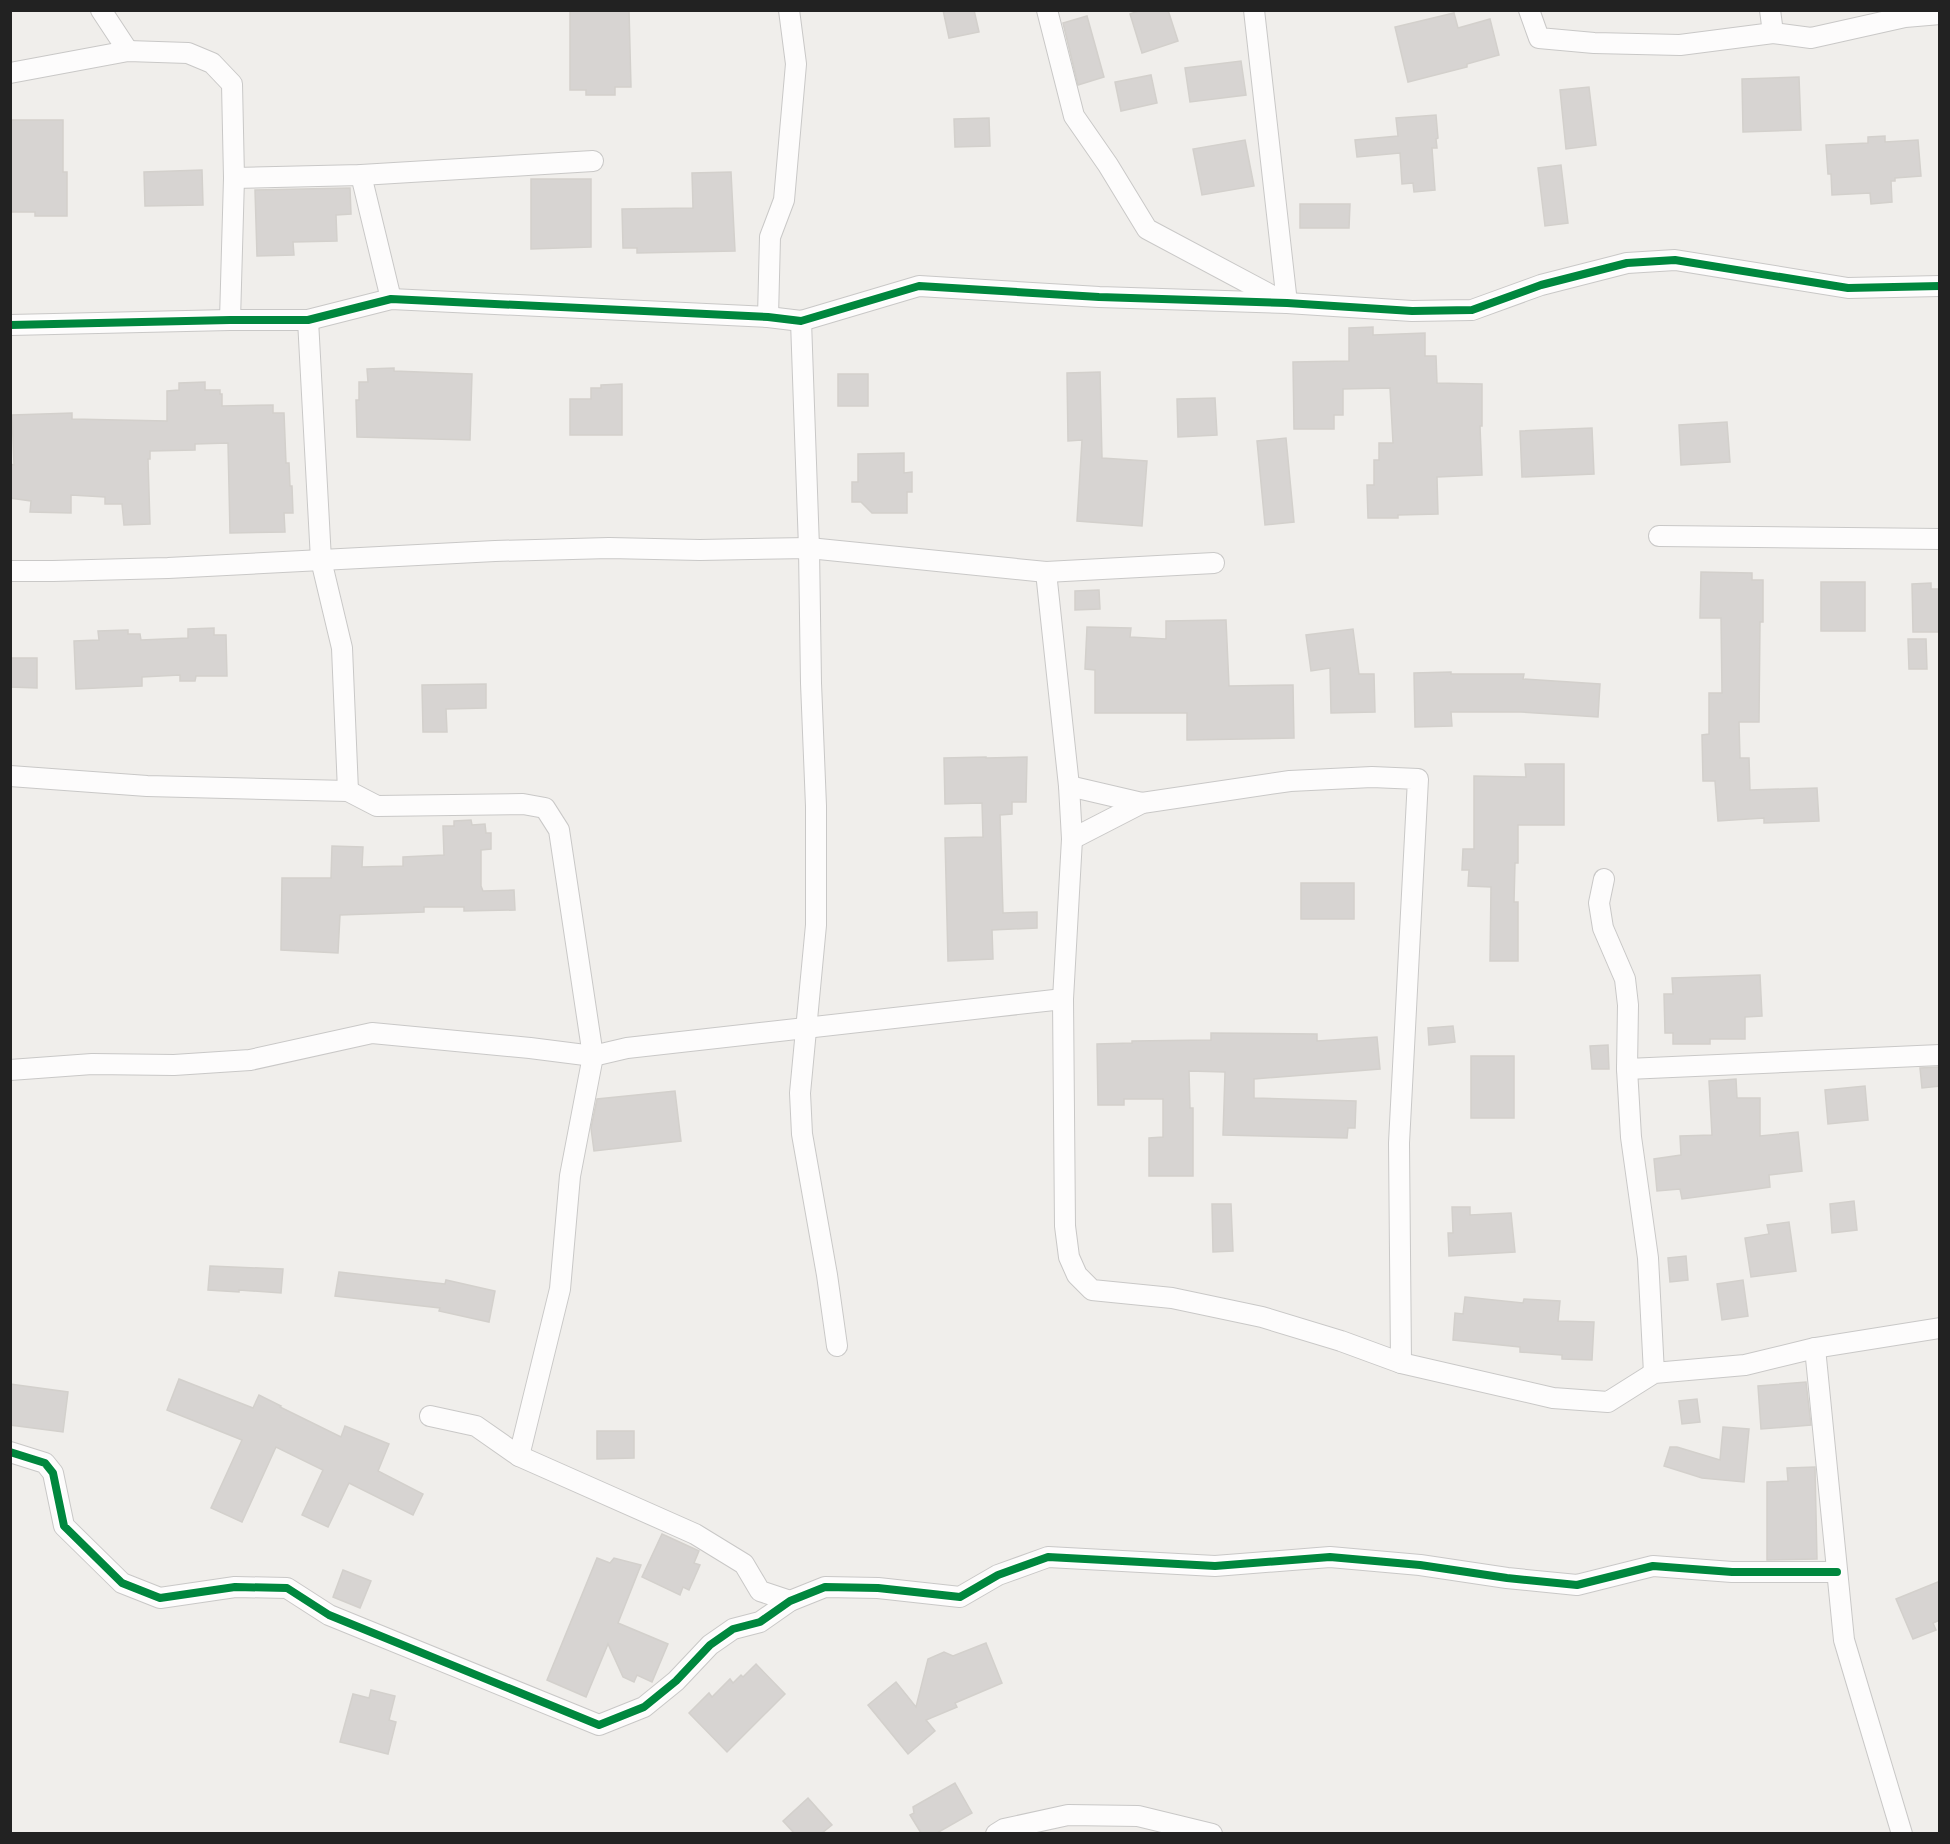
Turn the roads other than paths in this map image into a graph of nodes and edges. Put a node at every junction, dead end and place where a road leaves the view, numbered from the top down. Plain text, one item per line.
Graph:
1 (101, 10) edge
2 (789, 10) edge
3 (1047, 10) edge
4 (1254, 10) edge
5 (1529, 10) edge
6 (1770, 10) edge
7 (1905, 14) edge
8 (1940, 14) edge
9 (1773, 33) junction
10 (128, 51) junction
11 (10, 73) edge
12 (593, 161) dead end
13 (361, 175) junction
14 (234, 178) junction
15 (1940, 286) edge
16 (392, 299) junction
17 (1287, 303) junction
18 (768, 317) junction
19 (230, 320) junction
20 (308, 320) junction
21 (801, 321) junction
22 (10, 325) edge
23 (1659, 536) dead end
24 (1940, 539) edge
25 (809, 548) junction
26 (321, 560) junction
27 (1214, 563) dead end
28 (10, 571) edge
29 (1046, 572) junction
30 (10, 776) edge
31 (1069, 786) junction
32 (348, 791) junction
33 (1142, 803) junction
34 (1072, 839) junction
35 (1604, 879) dead end
36 (1063, 999) junction
37 (806, 1027) junction
38 (1940, 1055) edge
39 (593, 1056) junction
40 (10, 1070) edge
41 (1627, 1070) junction
42 (1940, 1328) edge
43 (837, 1346) dead end
44 (1815, 1348) junction
45 (1401, 1363) junction
46 (1654, 1373) junction
47 (430, 1416) dead end
48 (10, 1452) edge
49 (519, 1456) junction
50 (1837, 1572) junction
51 (790, 1600) junction
52 (996, 1833) edge
53 (1212, 1833) edge
54 (1902, 1833) edge

1 - 10 street
2 - 18 street
3 - 17 street
4 - 17 street
5 - 9 street
6 - 9 street
7 - 8 street
7 - 9 street
10 - 11 street
10 - 14 street
12 - 13 street
13 - 14 street
13 - 16 street
14 - 19 street
15 - 17 street
16 - 18 street
16 - 20 street
17 - 21 street
18 - 21 street
19 - 20 street
19 - 22 street
20 - 26 street
21 - 25 street
23 - 24 street
25 - 26 street
25 - 29 street
25 - 37 street
26 - 28 street
26 - 32 street
27 - 29 street
29 - 31 street
30 - 32 street
31 - 33 street
31 - 34 street
32 - 39 street
33 - 34 street
33 - 45 street
34 - 36 street
35 - 41 street
36 - 37 street
36 - 45 street
37 - 39 street
37 - 43 street
38 - 41 street
39 - 40 street
39 - 49 street
41 - 46 street
42 - 44 street
44 - 46 street
44 - 50 street
45 - 46 street
47 - 49 street
48 - 51 street
49 - 51 street
50 - 51 street
50 - 54 street
52 - 53 street

